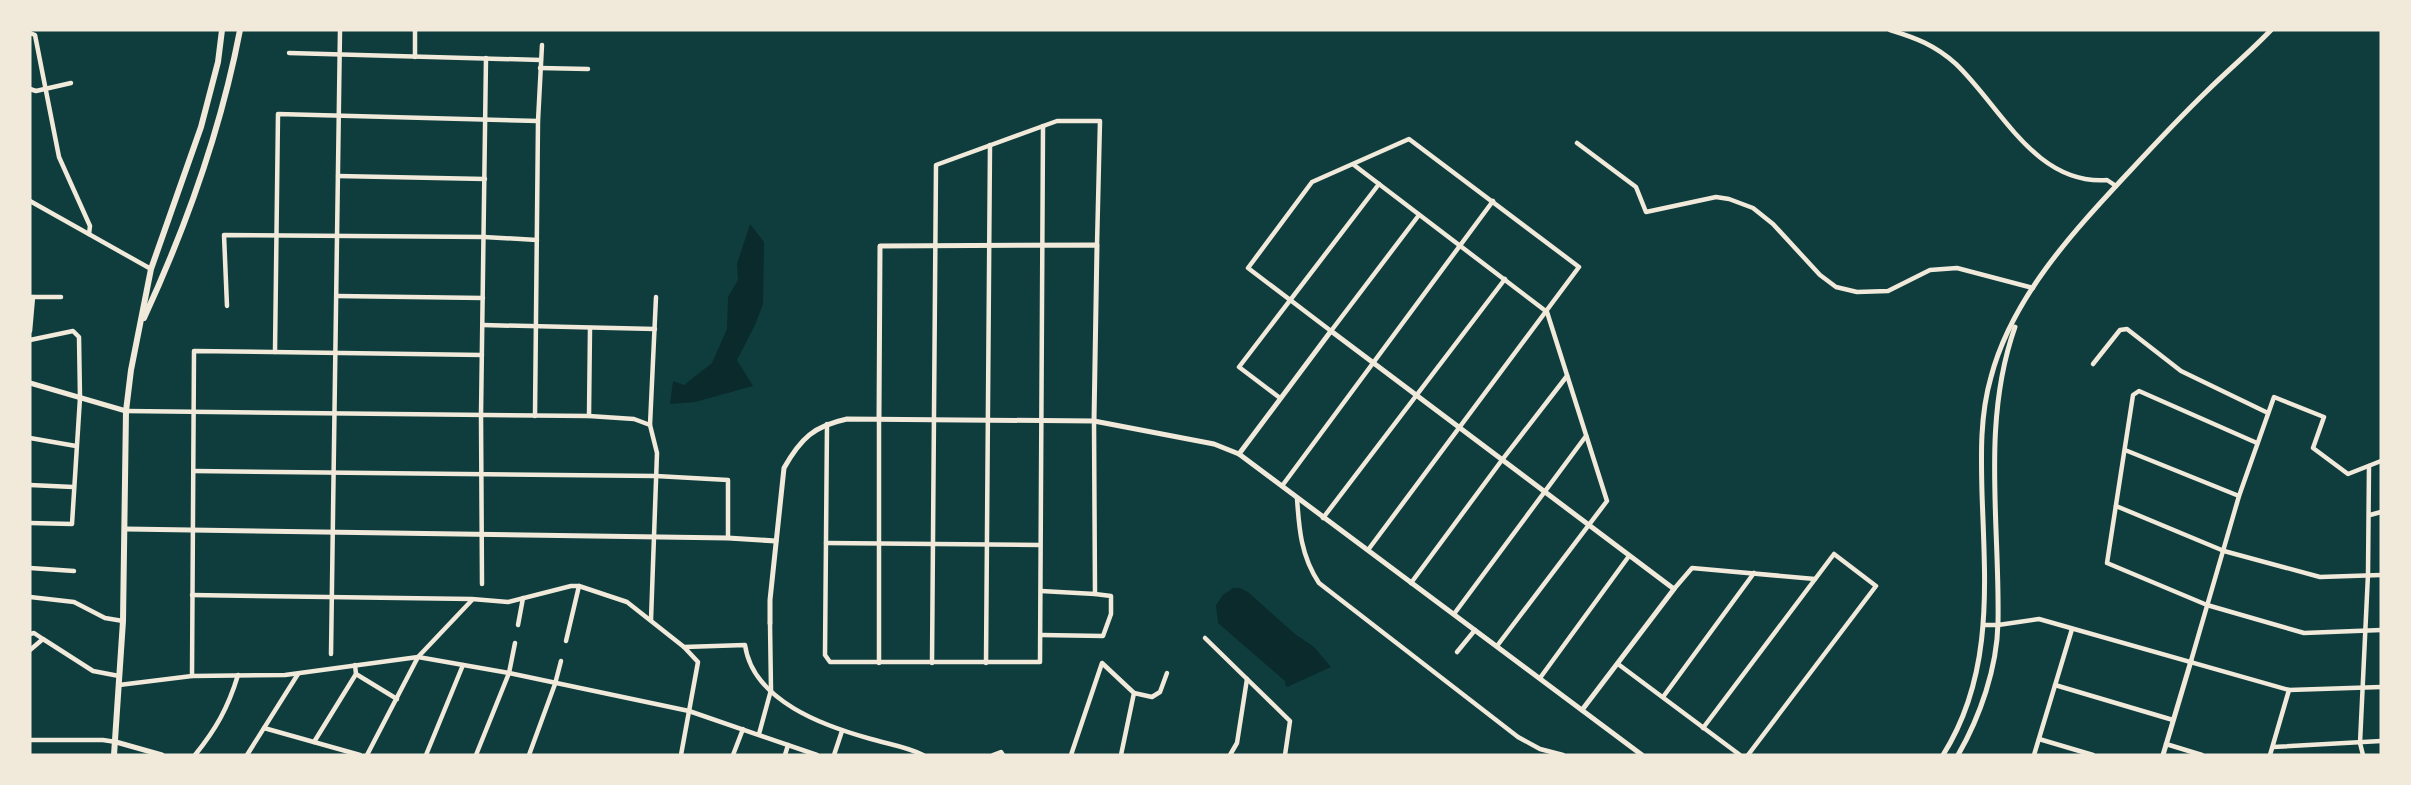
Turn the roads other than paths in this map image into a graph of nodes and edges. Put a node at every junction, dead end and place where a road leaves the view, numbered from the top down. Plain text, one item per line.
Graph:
1 (222, 30) edge
2 (240, 30) edge
3 (340, 30) edge
4 (415, 30) edge
5 (1890, 30) edge
6 (2271, 30) edge
7 (30, 33) edge
8 (542, 45) dead end
9 (289, 52) dead end
10 (339, 55) junction
11 (415, 57) junction
12 (486, 58) junction
13 (541, 60) junction
14 (540, 68) junction
15 (588, 69) dead end
16 (71, 83) dead end
17 (30, 89) edge
18 (44, 89) junction
19 (338, 115) junction
20 (487, 118) junction
21 (538, 121) junction
22 (1043, 126) junction
23 (1577, 143) dead end
24 (989, 145) junction
25 (1354, 165) junction
26 (338, 176) junction
27 (485, 179) junction
28 (1379, 184) junction
29 (2116, 186) junction
30 (30, 201) edge
31 (1493, 201) junction
32 (1419, 215) junction
33 (89, 234) junction
34 (277, 236) junction
35 (337, 236) junction
36 (484, 237) junction
37 (537, 240) junction
38 (935, 244) junction
39 (990, 245) junction
40 (1042, 245) junction
41 (1097, 245) junction
42 (1460, 246) junction
43 (151, 269) junction
44 (1505, 279) junction
45 (2033, 288) junction
46 (337, 296) junction
47 (32, 297) edge
48 (61, 297) dead end
49 (656, 297) dead end
50 (483, 298) junction
51 (1289, 299) junction
52 (227, 306) dead end
53 (2022, 307) junction
54 (1547, 312) junction
55 (483, 326) junction
56 (535, 327) junction
57 (590, 328) junction
58 (139, 329) junction
59 (655, 329) junction
60 (30, 331) edge
61 (1331, 331) junction
62 (30, 340) edge
63 (275, 352) junction
64 (336, 353) junction
65 (482, 355) junction
66 (1372, 362) junction
67 (2093, 365) dead end
68 (1567, 376) junction
69 (30, 383) edge
70 (1417, 395) junction
71 (80, 398) junction
72 (1280, 398) junction
73 (126, 411) junction
74 (194, 411) junction
75 (2267, 413) junction
76 (336, 414) junction
77 (481, 415) junction
78 (535, 416) junction
79 (589, 416) junction
80 (879, 418) junction
81 (933, 419) junction
82 (986, 419) junction
83 (1040, 421) junction
84 (1094, 421) junction
85 (827, 423) junction
86 (650, 425) junction
87 (1459, 427) junction
88 (1586, 436) junction
89 (30, 438) edge
90 (2257, 443) junction
91 (76, 446) junction
92 (2125, 450) junction
93 (1239, 454) junction
94 (1502, 460) junction
95 (2381, 461) edge
96 (2369, 466) junction
97 (194, 471) junction
98 (335, 472) junction
99 (482, 475) junction
100 (656, 476) junction
101 (30, 485) edge
102 (1282, 486) junction
103 (73, 487) junction
104 (1544, 492) junction
105 (2239, 496) junction
106 (1297, 498) junction
107 (2116, 506) junction
108 (2381, 512) edge
109 (2370, 515) junction
110 (1323, 518) junction
111 (30, 523) edge
112 (1588, 525) junction
113 (126, 529) junction
114 (194, 530) junction
115 (333, 531) junction
116 (483, 533) junction
117 (653, 537) junction
118 (728, 538) junction
119 (776, 541) junction
120 (880, 542) junction
121 (826, 543) junction
122 (933, 543) junction
123 (987, 545) junction
124 (1040, 545) junction
125 (1368, 550) junction
126 (2224, 551) junction
127 (1629, 556) junction
128 (30, 568) edge
129 (74, 571) dead end
130 (1754, 573) junction
131 (2368, 575) junction
132 (2381, 575) edge
133 (1816, 579) junction
134 (1411, 583) junction
135 (482, 584) dead end
136 (579, 586) junction
137 (1674, 589) junction
138 (1041, 591) junction
139 (1095, 594) junction
140 (192, 595) junction
141 (30, 597) edge
142 (332, 598) junction
143 (523, 598) junction
144 (472, 599) junction
145 (2207, 605) junction
146 (1454, 614) junction
147 (651, 620) junction
148 (123, 621) junction
149 (770, 623) joint
150 (518, 625) dead end
151 (1985, 625) junction
152 (1998, 625) junction
153 (2072, 629) junction
154 (1475, 630) junction
155 (2381, 630) edge
156 (2365, 631) junction
157 (30, 634) edge
158 (1042, 635) junction
159 (1205, 638) dead end
160 (43, 639) junction
161 (566, 641) dead end
162 (514, 643) dead end
163 (1497, 646) junction
164 (684, 647) junction
165 (30, 650) edge
166 (1457, 652) dead end
167 (331, 654) dead end
168 (418, 657) junction
169 (561, 661) dead end
170 (2191, 661) junction
171 (879, 663) junction
172 (932, 663) junction
173 (986, 663) junction
174 (1618, 664) junction
175 (355, 665) junction
176 (463, 665) junction
177 (298, 673) junction
178 (509, 673) junction
179 (1167, 673) dead end
180 (356, 674) junction
181 (238, 675) junction
182 (192, 676) junction
183 (119, 677) junction
184 (1540, 678) junction
185 (1247, 679) junction
186 (555, 684) junction
187 (119, 685) junction
188 (2055, 685) junction
189 (2381, 687) edge
190 (2363, 688) junction
191 (771, 690) junction
192 (2288, 690) junction
193 (1134, 693) junction
194 (1663, 697) junction
195 (397, 699) junction
196 (1582, 710) junction
197 (689, 711) junction
198 (2173, 720) junction
199 (264, 728) junction
200 (1703, 728) junction
201 (743, 729) junction
202 (842, 731) junction
203 (759, 734) junction
204 (2039, 739) junction
205 (30, 740) edge
206 (2381, 741) edge
207 (116, 742) junction
208 (314, 742) junction
209 (2360, 743) junction
210 (2166, 744) junction
211 (788, 746) junction
212 (2273, 747) junction
213 (114, 755) edge
214 (162, 755) edge
215 (195, 755) edge
216 (247, 755) edge
217 (360, 755) edge
218 (367, 755) edge
219 (426, 755) edge
220 (476, 755) edge
221 (529, 755) edge
222 (681, 755) edge
223 (733, 755) edge
224 (785, 755) edge
225 (817, 755) edge
226 (834, 755) edge
227 (922, 755) edge
228 (993, 755) edge
229 (1003, 755) edge
230 (1071, 755) edge
231 (1121, 755) edge
232 (1230, 755) edge
233 (1285, 755) edge
234 (1563, 755) edge
235 (1642, 755) edge
236 (1740, 755) edge
237 (1748, 755) edge
238 (1943, 755) edge
239 (1958, 755) edge
240 (2034, 755) edge
241 (2093, 755) edge
242 (2163, 755) edge
243 (2202, 755) edge
244 (2270, 755) edge
245 (2363, 755) edge

1 - 43 main road
2 - 58 main road
3 - 10 street
4 - 11 street
5 - 29 street
6 - 29 street
7 - 18 street
8 - 13 street
9 - 10 street
10 - 11 street
10 - 19 street
11 - 12 street
12 - 13 street
12 - 20 street
13 - 14 street
14 - 15 street
14 - 21 street
16 - 18 street
17 - 18 street
18 - 33 street
19 - 20 street
19 - 26 street
19 - 34 street
20 - 21 street
20 - 27 street
21 - 37 street
22 - 24 street
22 - 40 street
22 - 41 street
23 - 45 street
24 - 38 street
24 - 39 street
25 - 28 street
25 - 31 street
25 - 51 street
26 - 27 street
26 - 35 street
27 - 36 street
28 - 32 street
28 - 51 street
29 - 45 street
30 - 33 street
31 - 42 street
31 - 54 street
32 - 42 street
32 - 61 street
33 - 43 street
34 - 35 street
34 - 52 street
34 - 63 street
35 - 36 street
35 - 46 street
36 - 37 street
36 - 50 street
37 - 56 street
38 - 39 street
38 - 80 street
38 - 81 street
39 - 40 street
39 - 82 street
40 - 41 street
40 - 83 street
41 - 84 street
42 - 44 street
42 - 66 street
43 - 58 main road
44 - 54 street
44 - 70 street
45 - 53 street
46 - 50 street
46 - 64 street
47 - 48 street
47 - 60 street
49 - 59 street
50 - 55 street
51 - 61 street
51 - 72 street
53 - 151 street
53 - 152 street
54 - 68 street
54 - 87 street
55 - 56 street
55 - 65 street
56 - 57 street
56 - 78 street
57 - 59 street
57 - 79 street
58 - 73 main road
59 - 86 street
61 - 66 street
61 - 72 street
62 - 71 street
63 - 64 street
63 - 74 street
64 - 65 street
64 - 76 street
65 - 77 street
66 - 70 street
66 - 102 street
67 - 75 street
68 - 88 street
68 - 94 street
69 - 71 street
70 - 87 street
70 - 110 street
71 - 73 street
71 - 91 street
72 - 93 street
73 - 74 street
73 - 113 main road
74 - 76 street
74 - 97 street
75 - 90 street
75 - 96 street
76 - 77 street
76 - 98 street
77 - 78 street
77 - 99 street
78 - 79 street
79 - 86 street
80 - 81 street
80 - 85 street
80 - 120 street
81 - 82 street
81 - 122 street
82 - 83 street
82 - 123 street
83 - 84 street
83 - 124 street
84 - 93 street
84 - 139 street
85 - 119 street
85 - 121 street
86 - 100 street
87 - 94 street
87 - 125 street
88 - 104 street
88 - 112 street
89 - 91 street
90 - 92 street
90 - 105 street
91 - 103 street
92 - 105 street
92 - 107 street
93 - 102 street
94 - 104 street
94 - 134 street
95 - 96 street
96 - 109 street
97 - 98 street
97 - 114 street
98 - 99 street
98 - 115 street
99 - 100 street
99 - 116 street
100 - 117 street
100 - 118 street
101 - 103 street
102 - 106 street
103 - 111 street
104 - 112 street
104 - 146 street
105 - 126 street
106 - 110 street
106 - 234 street
107 - 126 street
107 - 145 street
108 - 109 street
109 - 131 street
110 - 125 street
112 - 127 street
112 - 163 street
113 - 114 street
113 - 148 main road
114 - 115 street
114 - 140 street
115 - 116 street
115 - 142 street
116 - 117 street
116 - 135 street
117 - 118 street
117 - 147 street
118 - 119 street
119 - 149 street
120 - 121 street
120 - 122 street
120 - 171 street
121 - 171 street
122 - 123 street
122 - 172 street
123 - 124 street
123 - 173 street
124 - 138 street
125 - 134 street
126 - 131 street
126 - 145 street
127 - 137 street
127 - 184 street
128 - 129 street
130 - 133 street
130 - 137 street
130 - 194 street
131 - 132 street
131 - 156 street
133 - 200 street
133 - 237 street
134 - 146 street
136 - 143 street
136 - 147 street
136 - 161 street
137 - 174 street
138 - 139 street
138 - 158 street
139 - 158 street
140 - 142 street
140 - 182 street
141 - 148 street
142 - 144 street
142 - 167 street
143 - 144 street
143 - 150 street
144 - 168 street
145 - 156 street
145 - 170 street
146 - 154 street
147 - 164 street
148 - 183 main road
149 - 191 street
151 - 152 street
151 - 238 street
152 - 153 street
152 - 239 street
153 - 170 street
153 - 188 street
154 - 163 street
154 - 166 street
155 - 156 street
156 - 190 street
157 - 160 street
158 - 173 street
159 - 185 street
160 - 165 street
160 - 183 street
162 - 178 street
163 - 184 street
164 - 191 street
164 - 197 street
168 - 175 street
168 - 176 street
168 - 195 street
169 - 186 street
170 - 192 street
170 - 198 street
171 - 172 street
172 - 173 street
174 - 194 street
174 - 196 street
175 - 177 street
175 - 180 street
176 - 178 street
176 - 219 street
177 - 181 street
177 - 199 street
178 - 186 street
178 - 220 street
179 - 193 street
180 - 195 street
180 - 208 street
181 - 182 street
181 - 215 street
182 - 187 street
183 - 187 main road
184 - 196 street
185 - 232 street
185 - 233 street
186 - 197 street
186 - 221 street
187 - 207 main road
188 - 198 street
188 - 204 street
189 - 190 street
190 - 192 street
190 - 209 street
191 - 202 street
191 - 203 street
192 - 212 street
193 - 230 street
193 - 231 street
194 - 200 street
195 - 218 street
196 - 235 street
197 - 201 street
197 - 222 street
198 - 210 street
199 - 208 street
199 - 216 street
200 - 236 street
201 - 203 street
201 - 223 street
202 - 226 street
202 - 227 street
203 - 211 street
204 - 240 street
204 - 241 street
205 - 207 street
206 - 209 street
207 - 213 main road
207 - 214 street
208 - 217 street
209 - 212 street
209 - 245 street
210 - 242 street
210 - 243 street
211 - 224 street
211 - 225 street
212 - 244 street
228 - 229 street

